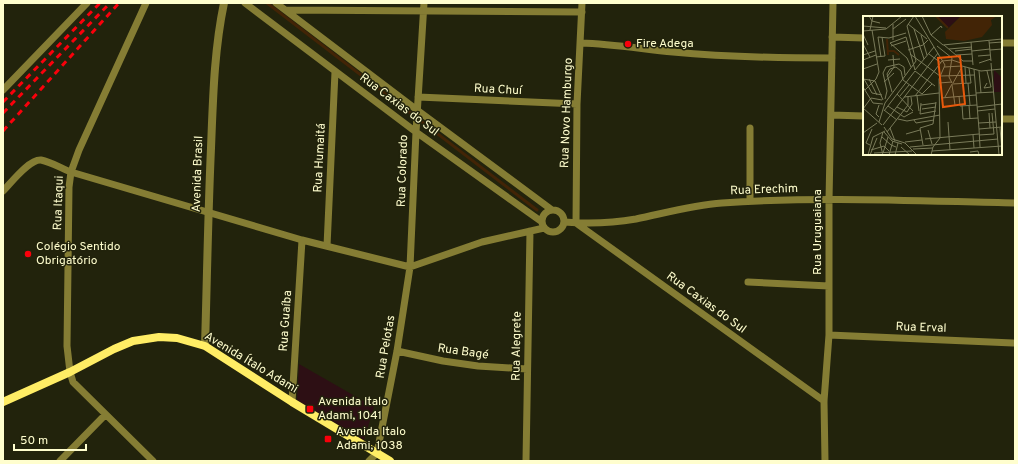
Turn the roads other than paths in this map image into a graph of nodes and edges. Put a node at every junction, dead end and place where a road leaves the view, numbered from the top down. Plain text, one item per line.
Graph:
1 (87, 3) edge
2 (146, 3) edge
3 (224, 3) edge
4 (245, 3) edge
5 (276, 3) edge
6 (582, 3) edge
7 (833, 3) edge
8 (424, 7) edge
9 (286, 10) junction
10 (582, 12) junction
11 (832, 37) junction
12 (863, 38) edge
13 (581, 43) junction
14 (1002, 43) edge
15 (1015, 43) edge
16 (832, 58) junction
17 (335, 72) junction
18 (3, 90) edge
19 (418, 97) junction
20 (577, 104) junction
21 (417, 112) junction
22 (831, 115) junction
23 (863, 116) edge
24 (1002, 119) edge
25 (1015, 119) edge
26 (750, 128) dead end
27 (416, 131) junction
28 (71, 172) junction
29 (3, 191) edge
30 (829, 200) junction
31 (750, 201) junction
32 (1015, 203) edge
33 (552, 210) junction
34 (208, 212) junction
35 (564, 222) junction
36 (576, 223) junction
37 (543, 225) junction
38 (530, 231) junction
39 (302, 240) junction
40 (327, 246) junction
41 (410, 267) junction
42 (748, 282) dead end
43 (829, 286) junction
44 (829, 335) junction
45 (1013, 342) dead end
46 (205, 346) junction
47 (397, 351) junction
48 (527, 370) junction
49 (70, 372) junction
50 (824, 401) junction
51 (3, 402) edge
52 (292, 402) junction
53 (105, 415) junction
54 (377, 453) junction
55 (60, 461) edge
56 (153, 461) edge
57 (370, 461) edge
58 (390, 461) edge
59 (526, 461) edge
60 (825, 461) edge

1 - 18 street
2 - 28 street, Rua Itaqui
3 - 34 street, Avenida Brasil
4 - 17 street, Rua Caxias do Sul
5 - 9 street, Rua Caxias do Sul
6 - 10 street, Rua Novo Hamburgo
7 - 11 street, Rua Uruguaiana
8 - 9 street
8 - 10 street
8 - 19 street, Rua Colorado
9 - 21 street, Rua Caxias do Sul
10 - 13 street, Rua Novo Hamburgo
11 - 12 street
11 - 16 street, Rua Uruguaiana
13 - 16 street
13 - 20 street, Rua Novo Hamburgo
14 - 15 street
16 - 22 street, Rua Uruguaiana
17 - 27 street, Rua Caxias do Sul
17 - 40 street, Rua Humaitá
19 - 20 street, Rua Chuí
19 - 21 street, Rua Colorado
20 - 36 street, Rua Novo Hamburgo
21 - 27 street, Rua Colorado
21 - 33 street, Rua Caxias do Sul
22 - 23 street
22 - 30 street, Rua Uruguaiana
24 - 25 street
26 - 31 street
27 - 37 street, Rua Caxias do Sul
27 - 41 street, Rua Colorado
28 - 29 street
28 - 34 street
28 - 49 street, Rua Itaqui
30 - 31 street, Rua Erechim
30 - 32 street, Rua Erechim
30 - 43 street, Rua Uruguaiana
31 - 36 street, Rua Erechim
33 - 35 street
33 - 37 street
34 - 39 street
34 - 46 street, Avenida Brasil
35 - 36 street, Rua Erechim
35 - 37 street
36 - 50 street, Rua Caxias do Sul
37 - 38 street
38 - 41 street
38 - 48 street, Rua Alegrete
39 - 40 street
39 - 52 street, Rua Guaíba
40 - 41 street
41 - 47 street, Rua Pelotas
42 - 43 street
43 - 44 street, Rua Uruguaiana
44 - 45 street, Rua Erval
44 - 50 street, Rua Uruguaiana
46 - 49 main road, Avenida Ítalo Adami
46 - 52 main road, Avenida Ítalo Adami
47 - 48 street, Rua Bagé
47 - 54 street, Rua Pelotas
48 - 59 street, Rua Alegrete
49 - 51 main road, Avenida Ítalo Adami
49 - 53 street
50 - 60 street, Rua Uruguaiana
52 - 54 main road, Avenida Ítalo Adami
53 - 55 street
53 - 56 street
54 - 57 street
54 - 58 main road, Avenida Ítalo Adami

